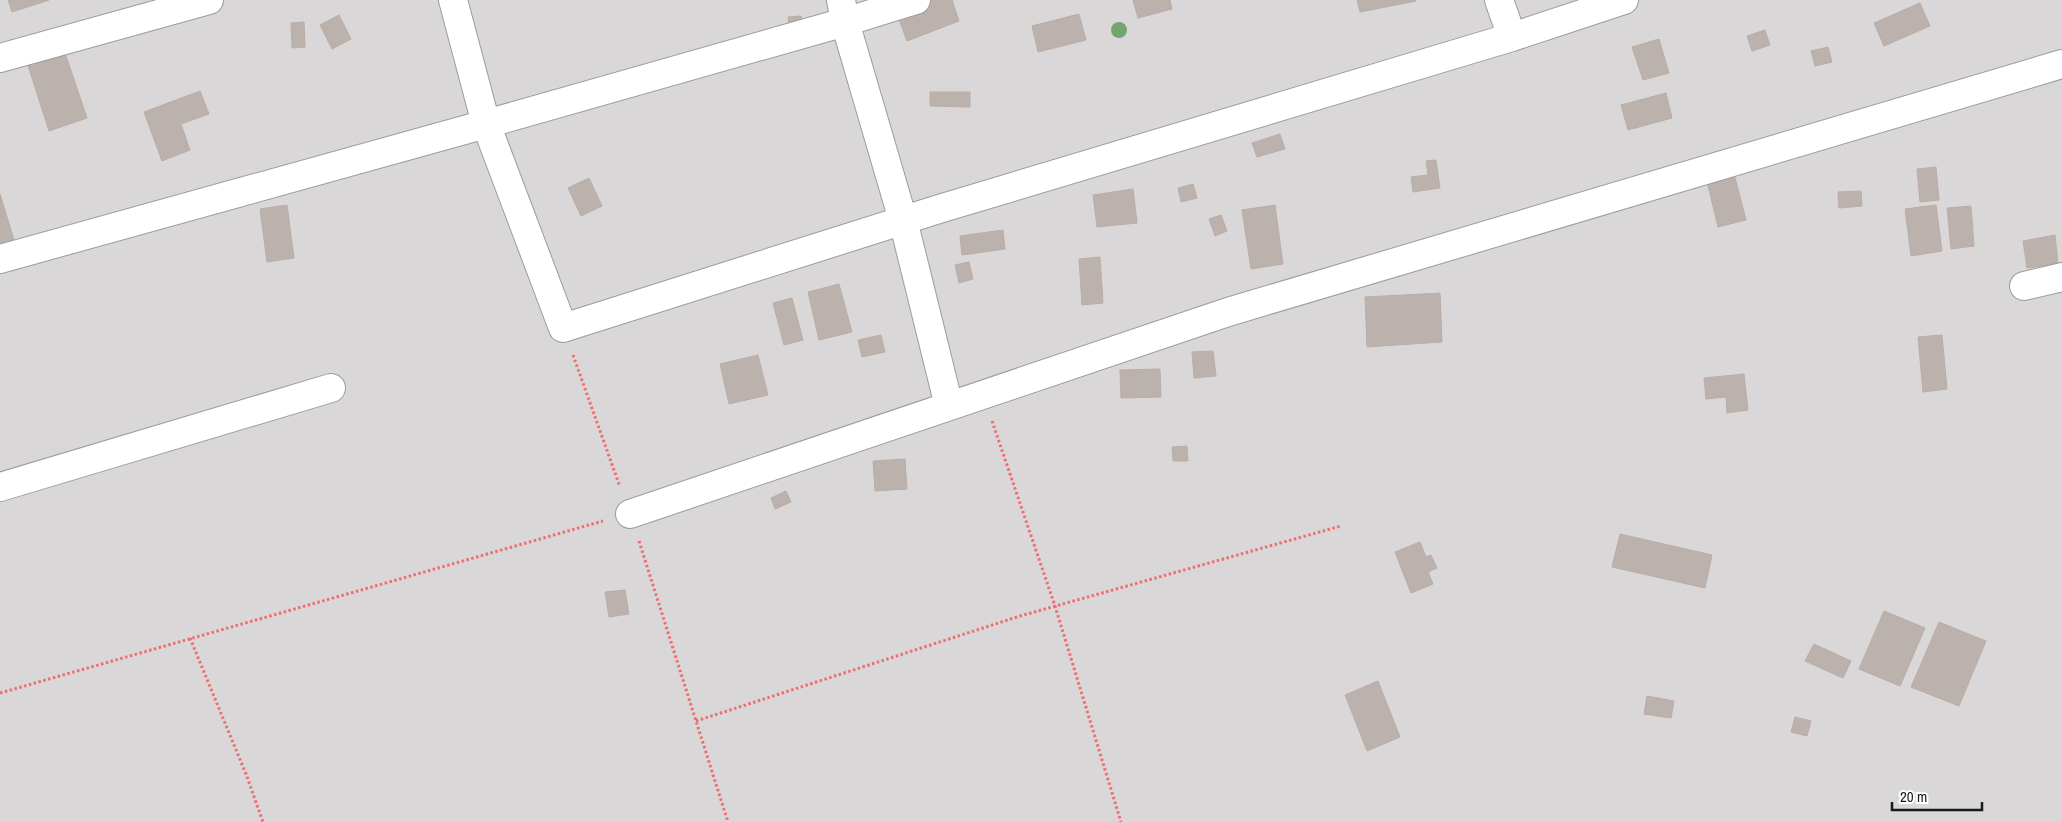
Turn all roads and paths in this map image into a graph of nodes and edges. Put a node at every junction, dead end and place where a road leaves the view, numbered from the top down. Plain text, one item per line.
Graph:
1 (210, 0) edge
2 (453, 0) edge
3 (916, 0) edge
4 (1499, 0) edge
5 (1624, 0) edge
6 (843, 11) edge
7 (1512, 37) junction
8 (0, 58) edge
9 (2062, 64) edge
10 (486, 124) junction
11 (904, 220) junction
12 (0, 259) edge
13 (2062, 278) edge
14 (2024, 286) dead end
15 (563, 328) junction
16 (331, 388) dead end
17 (983, 394) junction
18 (950, 406) junction
19 (0, 487) edge
20 (630, 514) junction
21 (1341, 526) dead end
22 (1055, 606) junction
23 (190, 638) junction
24 (0, 693) edge
25 (696, 721) junction
26 (263, 822) edge
27 (728, 822) edge
28 (1121, 822) edge

1 - 8 street
2 - 10 street
3 - 6 street
4 - 7 street
5 - 7 street
6 - 10 street
6 - 11 street
7 - 11 street
9 - 17 street
10 - 12 street
10 - 15 street
11 - 15 street
11 - 18 street
13 - 14 street
15 - 20 path
16 - 19 street
17 - 18 street
17 - 22 path
18 - 20 street
20 - 23 path
20 - 25 path
21 - 22 path
22 - 25 path
22 - 28 path
23 - 24 path
23 - 26 path
25 - 27 path

